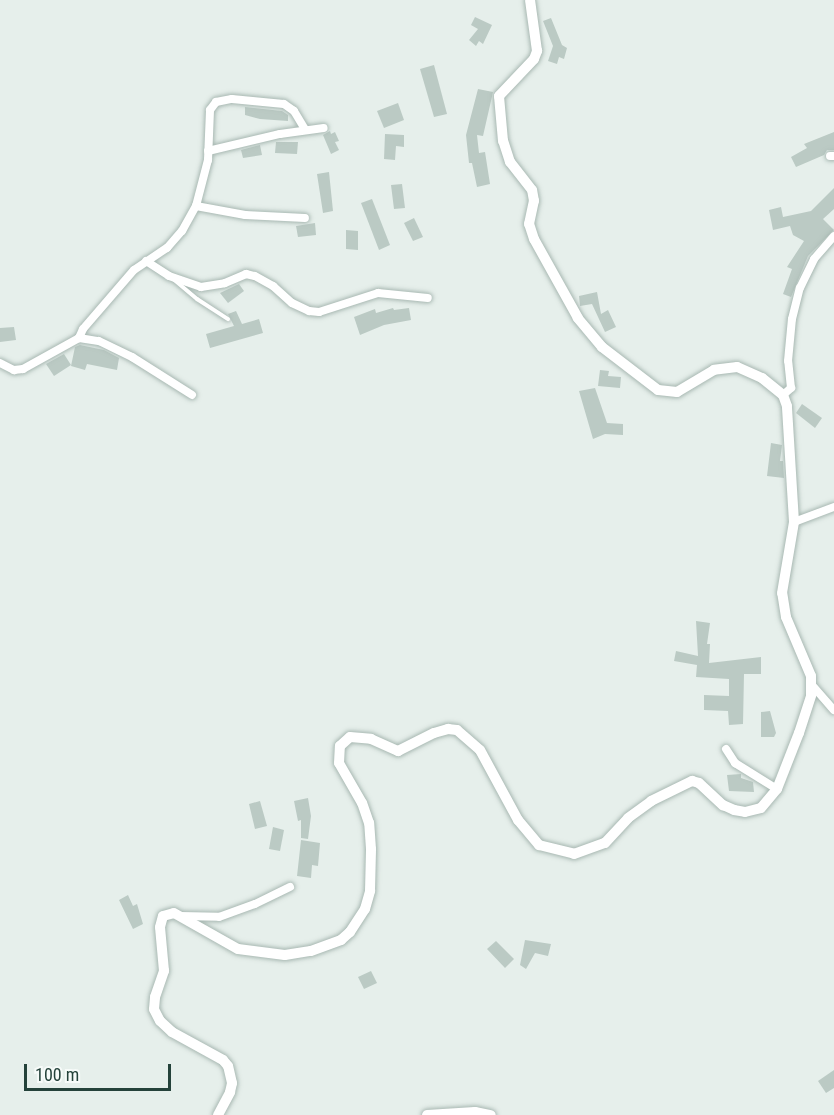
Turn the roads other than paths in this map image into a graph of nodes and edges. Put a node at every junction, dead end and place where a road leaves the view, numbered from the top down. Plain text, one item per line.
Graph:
1 (530, 0) edge
2 (324, 128) dead end
3 (305, 129) junction
4 (208, 151) junction
5 (196, 206) junction
6 (306, 218) dead end
7 (834, 236) edge
8 (146, 261) junction
9 (169, 276) junction
10 (428, 298) dead end
11 (228, 319) dead end
12 (79, 338) junction
13 (0, 363) edge
14 (192, 395) dead end
15 (783, 395) junction
16 (834, 507) edge
17 (794, 522) junction
18 (812, 685) junction
19 (834, 710) edge
20 (726, 749) dead end
21 (777, 789) junction
22 (290, 887) dead end
23 (180, 916) junction
24 (218, 1115) edge
25 (427, 1115) edge
26 (490, 1115) edge

1 - 15 street
2 - 3 street
3 - 4 street
3 - 4 street
4 - 5 street
5 - 6 street
5 - 8 street
7 - 15 street
8 - 9 street
8 - 12 street
9 - 10 street
9 - 11 lane
12 - 13 street
12 - 14 street
15 - 17 street
16 - 17 street
17 - 18 street
18 - 19 street
18 - 21 street
20 - 21 street
21 - 23 street
22 - 23 street
23 - 24 street
25 - 26 street

